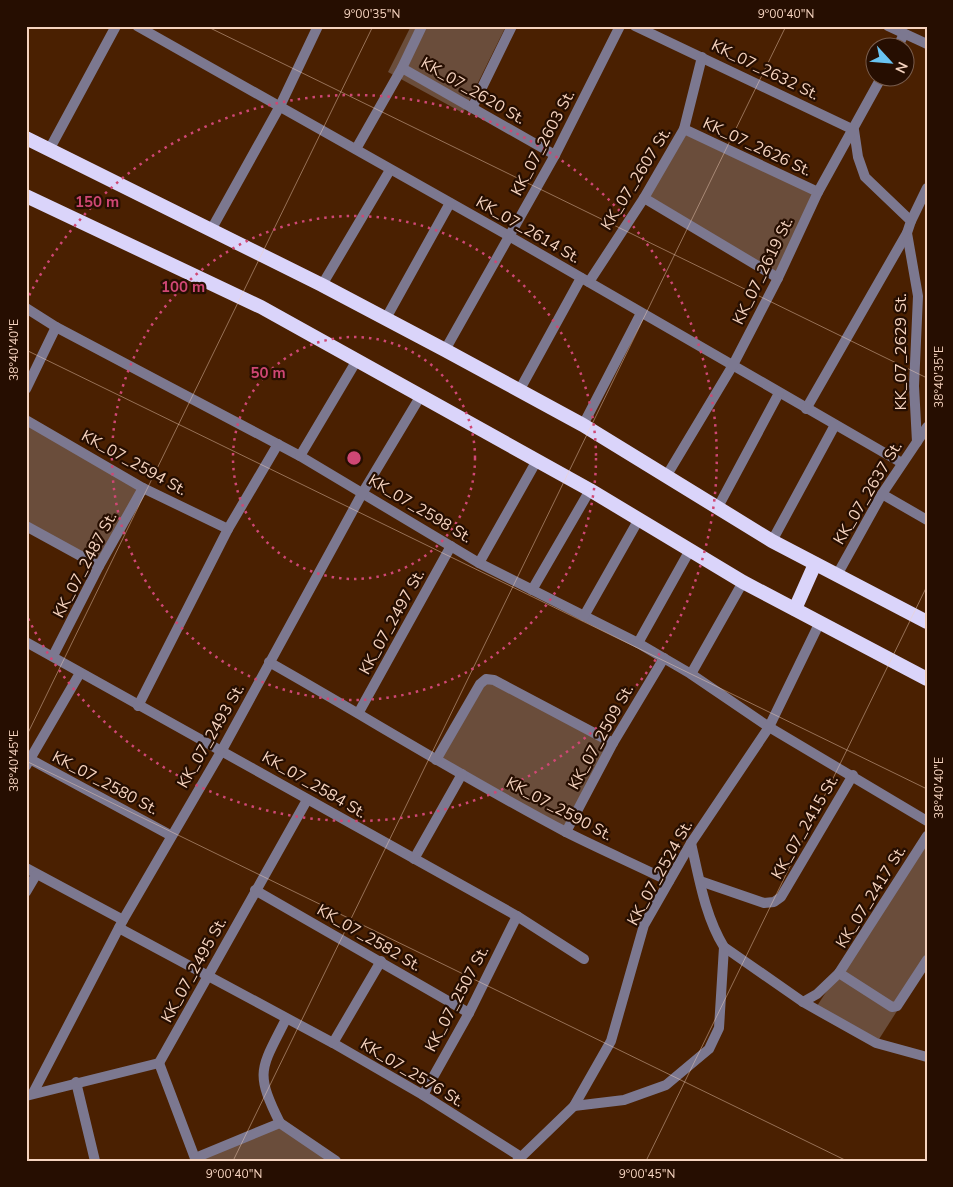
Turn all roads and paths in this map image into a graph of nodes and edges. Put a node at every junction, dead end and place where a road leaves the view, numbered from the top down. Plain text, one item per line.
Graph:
1 (116, 26) edge
2 (137, 26) edge
3 (318, 26) edge
4 (422, 26) edge
5 (512, 26) edge
6 (620, 26) edge
7 (635, 26) edge
8 (888, 26) edge
9 (904, 34) junction
10 (902, 38) edge
11 (927, 44) edge
12 (702, 57) junction
13 (402, 68) junction
14 (876, 88) edge
15 (280, 106) junction
16 (472, 108) junction
17 (684, 129) junction
18 (854, 130) junction
19 (26, 138) edge
20 (356, 149) junction
21 (49, 150) junction
22 (555, 156) junction
23 (390, 170) junction
24 (927, 188) edge
25 (818, 192) junction
26 (26, 196) edge
27 (644, 198) junction
28 (450, 203) junction
29 (911, 220) junction
30 (211, 230) junction
31 (907, 233) junction
32 (508, 236) junction
33 (778, 278) junction
34 (585, 280) junction
35 (322, 284) junction
36 (26, 308) edge
37 (641, 313) junction
38 (385, 320) junction
39 (56, 327) junction
40 (446, 350) junction
41 (357, 360) junction
42 (733, 365) junction
43 (26, 389) edge
44 (519, 391) junction
45 (779, 393) junction
46 (420, 396) junction
47 (806, 409) junction
48 (26, 420) edge
49 (583, 425) junction
50 (835, 425) junction
51 (927, 427) edge
52 (917, 442) junction
53 (278, 444) junction
54 (300, 456) junction
55 (536, 462) junction
56 (902, 463) junction
57 (667, 475) junction
58 (143, 488) junction
59 (590, 490) junction
60 (363, 492) junction
61 (882, 494) junction
62 (718, 507) junction
63 (639, 519) junction
64 (927, 520) edge
65 (26, 526) edge
66 (228, 529) junction
67 (772, 541) junction
68 (452, 546) junction
69 (690, 550) junction
70 (479, 563) junction
71 (815, 564) junction
72 (99, 566) junction
73 (837, 575) junction
74 (743, 582) junction
75 (532, 590) junction
76 (795, 609) junction
77 (584, 616) junction
78 (820, 622) junction
79 (927, 622) edge
80 (26, 642) edge
81 (638, 643) junction
82 (53, 656) junction
83 (664, 658) junction
84 (269, 662) junction
85 (80, 673) junction
86 (691, 674) junction
87 (927, 679) edge
88 (138, 706) junction
89 (359, 712) junction
90 (769, 727) junction
91 (613, 743) junction
92 (222, 750) junction
93 (436, 760) junction
94 (28, 761) edge
95 (462, 774) junction
96 (853, 775) junction
97 (307, 800) junction
98 (927, 822) edge
99 (566, 832) junction
100 (170, 835) junction
101 (927, 836) edge
102 (692, 843) junction
103 (414, 859) junction
104 (26, 868) edge
105 (36, 875) junction
106 (669, 881) junction
107 (700, 881) junction
108 (254, 890) junction
109 (26, 892) edge
110 (517, 916) junction
111 (121, 924) junction
112 (724, 947) junction
113 (584, 959) dead end
114 (927, 960) edge
115 (381, 961) junction
116 (839, 974) junction
117 (208, 977) junction
118 (804, 1002) junction
119 (469, 1013) junction
120 (286, 1019) junction
121 (333, 1043) junction
122 (927, 1057) edge
123 (159, 1063) junction
124 (76, 1082) junction
125 (30, 1095) edge
126 (423, 1095) junction
127 (574, 1106) junction
128 (280, 1123) junction
129 (196, 1159) edge
130 (519, 1159) edge
131 (95, 1161) edge
132 (336, 1161) edge

1 - 21 street
2 - 15 street, KK_07_2614 St.
3 - 15 street
4 - 13 street
5 - 16 street
6 - 22 street, KK_07_2603 St.
7 - 12 street, KK_07_2632 St.
8 - 9 street
9 - 10 street
9 - 11 street
12 - 17 street, KK_07_2607 St.
12 - 18 street, KK_07_2632 St.
13 - 16 street, KK_07_2620 St.
13 - 20 street
14 - 18 street, KK_07_2619 St.
15 - 20 street, KK_07_2614 St.
15 - 30 street
16 - 22 street, KK_07_2620 St.
17 - 25 street, KK_07_2626 St.
17 - 27 street, KK_07_2607 St.
18 - 25 street, KK_07_2619 St.
18 - 29 street
19 - 21 highway
20 - 23 street, KK_07_2614 St.
21 - 30 highway
22 - 32 street, KK_07_2603 St.
23 - 28 street, KK_07_2614 St.
23 - 35 street
24 - 29 street
25 - 33 street, KK_07_2619 St.
26 - 41 highway
27 - 33 street
27 - 34 street, KK_07_2607 St.
28 - 32 street, KK_07_2614 St.
28 - 38 street
29 - 31 street
30 - 35 highway
31 - 47 street
31 - 52 street, KK_07_2629 St.
32 - 34 street, KK_07_2614 St.
32 - 40 street, KK_07_2603 St.
33 - 42 street, KK_07_2619 St.
34 - 37 street, KK_07_2614 St.
34 - 44 street, KK_07_2607 St.
35 - 38 highway
36 - 39 street, KK_07_2598 St.
37 - 42 street, KK_07_2614 St.
37 - 49 street
38 - 40 highway
39 - 43 street
39 - 53 street, KK_07_2598 St.
40 - 44 highway
41 - 46 highway
41 - 54 street
42 - 45 street, KK_07_2614 St.
42 - 57 street, KK_07_2619 St.
44 - 49 highway
45 - 47 street, KK_07_2614 St.
45 - 62 street
46 - 55 highway
46 - 60 street, KK_07_2493 St.
47 - 50 street, KK_07_2614 St.
48 - 58 street, KK_07_2594 St.
49 - 57 highway
50 - 56 street, KK_07_2614 St.
50 - 67 street
51 - 52 street, KK_07_2637 St.
52 - 56 street, KK_07_2637 St.
53 - 54 street, KK_07_2598 St.
53 - 66 street
54 - 60 street, KK_07_2598 St.
55 - 59 highway
55 - 70 street
56 - 61 street, KK_07_2637 St.
57 - 62 highway
58 - 66 street, KK_07_2594 St.
58 - 72 street, KK_07_2487 St.
59 - 63 highway
59 - 75 street
60 - 68 street, KK_07_2598 St.
60 - 84 street, KK_07_2493 St.
61 - 64 street
61 - 73 street, KK_07_2637 St.
62 - 67 highway
63 - 69 highway
63 - 77 street
65 - 72 street
66 - 88 street
67 - 71 highway
68 - 70 street, KK_07_2598 St.
68 - 89 street, KK_07_2497 St.
69 - 74 highway
69 - 81 street
70 - 75 street, KK_07_2598 St.
71 - 73 highway
71 - 76 highway
72 - 82 street, KK_07_2487 St.
73 - 79 highway
74 - 76 highway
74 - 86 street
75 - 77 street, KK_07_2598 St.
76 - 78 highway
77 - 81 street, KK_07_2598 St.
78 - 87 highway
78 - 90 street, KK_07_2524 St.
80 - 82 street, KK_07_2584 St.
81 - 83 street, KK_07_2598 St.
82 - 85 street, KK_07_2584 St.
83 - 86 street, KK_07_2598 St.
83 - 91 street, KK_07_2509 St.
84 - 89 street, KK_07_2590 St.
84 - 92 street, KK_07_2493 St.
85 - 88 street, KK_07_2584 St.
85 - 94 street
86 - 90 street, KK_07_2598 St.
88 - 92 street, KK_07_2584 St.
89 - 93 street, KK_07_2590 St.
90 - 96 street, KK_07_2598 St.
90 - 102 street, KK_07_2524 St.
91 - 93 street
91 - 99 street, KK_07_2509 St.
92 - 97 street, KK_07_2584 St.
92 - 100 street, KK_07_2493 St.
93 - 95 street, KK_07_2590 St.
94 - 100 street, KK_07_2580 St.
95 - 99 street, KK_07_2590 St.
95 - 103 street
96 - 98 street, KK_07_2598 St.
96 - 107 street, KK_07_2415 St.
97 - 103 street, KK_07_2584 St.
97 - 108 street, KK_07_2495 St.
99 - 106 street, KK_07_2590 St.
100 - 111 street, KK_07_2493 St.
101 - 116 street, KK_07_2417 St.
102 - 106 street, KK_07_2524 St.
102 - 107 street
103 - 110 street, KK_07_2584 St.
104 - 105 street, KK_07_2576 St.
105 - 109 street
105 - 111 street, KK_07_2576 St.
106 - 127 street, KK_07_2524 St.
107 - 112 street
108 - 115 street, KK_07_2582 St.
108 - 117 street, KK_07_2495 St.
110 - 113 street, KK_07_2584 St.
110 - 119 street, KK_07_2507 St.
111 - 117 street, KK_07_2576 St.
111 - 125 street, KK_07_2493 St.
112 - 118 street
112 - 127 street
114 - 116 street
115 - 119 street, KK_07_2582 St.
115 - 121 street
116 - 118 street, KK_07_2417 St.
117 - 120 street, KK_07_2576 St.
117 - 123 street, KK_07_2495 St.
118 - 122 street
119 - 126 street, KK_07_2507 St.
120 - 121 street, KK_07_2576 St.
120 - 128 street
121 - 126 street, KK_07_2576 St.
123 - 124 street
123 - 129 street
124 - 125 street
124 - 131 street
126 - 130 street, KK_07_2576 St.
127 - 130 street, KK_07_2524 St.
128 - 129 street
128 - 132 street

